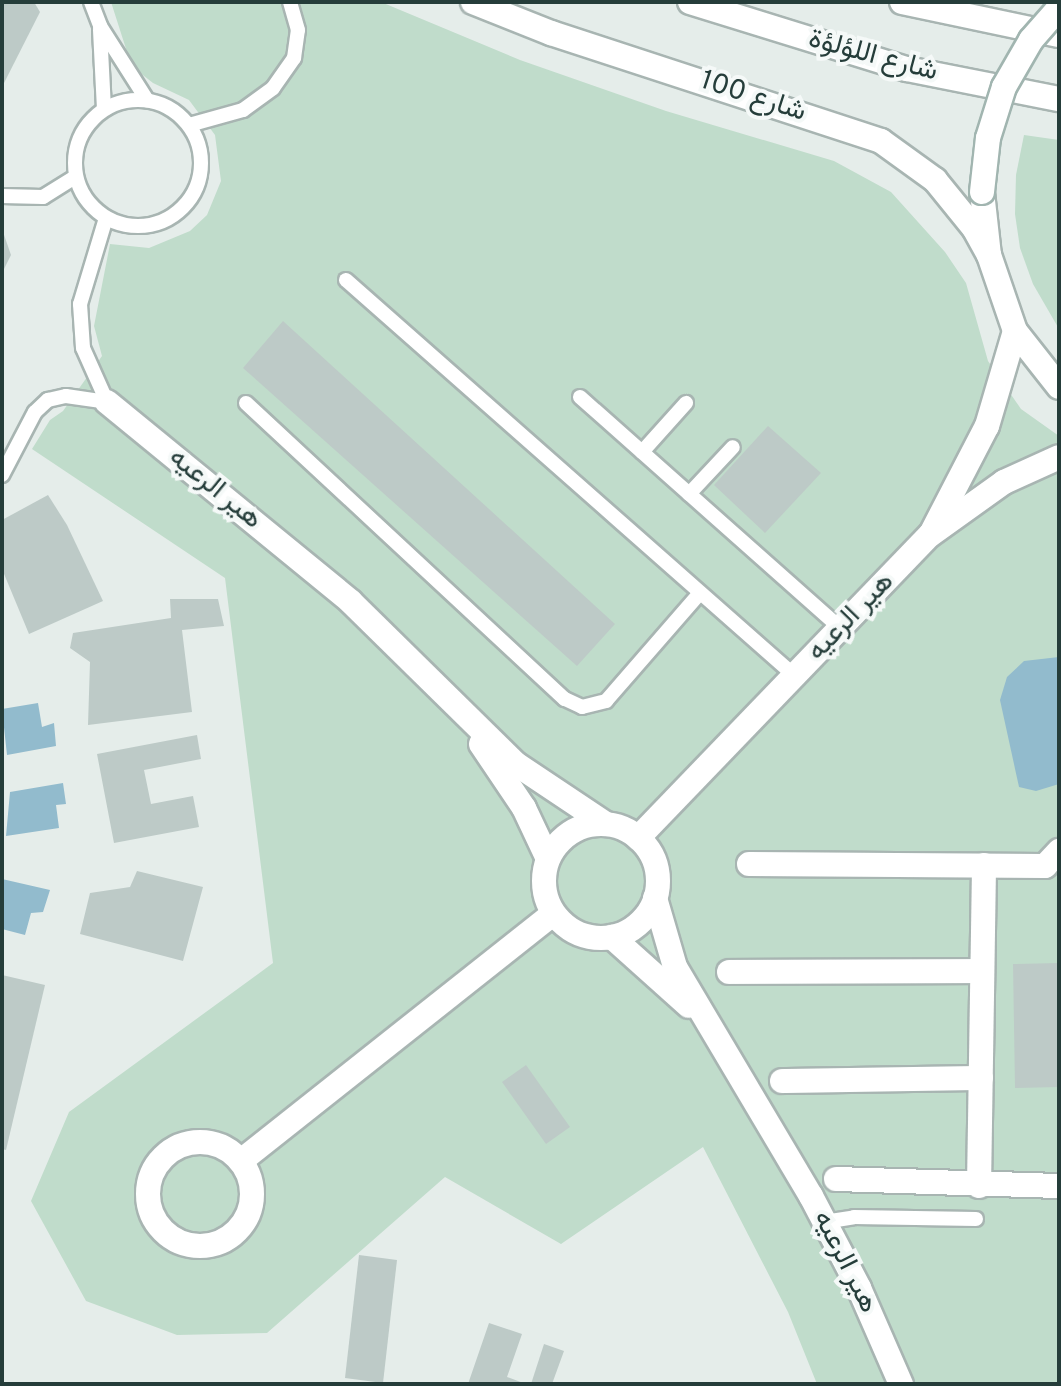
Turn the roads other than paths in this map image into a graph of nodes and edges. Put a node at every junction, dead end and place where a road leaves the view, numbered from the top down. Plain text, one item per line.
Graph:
1 (91, 2) edge
2 (290, 2) edge
3 (473, 2) edge
4 (690, 2) edge
5 (902, 2) edge
6 (1059, 8) edge
7 (100, 26) junction
8 (1059, 35) edge
9 (1059, 99) edge
10 (147, 100) junction
11 (104, 109) junction
12 (189, 125) junction
13 (75, 177) junction
14 (2, 196) edge
15 (106, 218) junction
16 (989, 255) junction
17 (346, 280) dead end
18 (1015, 331) junction
19 (1059, 387) edge
20 (580, 397) dead end
21 (107, 402) junction
22 (246, 403) dead end
23 (686, 403) dead end
24 (733, 447) dead end
25 (642, 452) junction
26 (1059, 457) edge
27 (2, 475) edge
28 (689, 494) junction
29 (930, 535) junction
30 (700, 593) junction
31 (840, 628) junction
32 (795, 676) junction
33 (461, 711) junction
34 (606, 824) junction
35 (638, 838) junction
36 (1058, 853) edge
37 (548, 859) junction
38 (749, 864) dead end
39 (984, 865) junction
40 (655, 898) junction
41 (553, 914) junction
42 (612, 937) junction
43 (982, 971) junction
44 (729, 972) dead end
45 (705, 1021) junction
46 (981, 1078) junction
47 (782, 1081) dead end
48 (241, 1161) junction
49 (836, 1179) dead end
50 (979, 1186) junction
51 (1058, 1187) edge
52 (976, 1219) dead end
53 (824, 1222) junction
54 (901, 1384) edge

1 - 7 lane
2 - 12 lane
3 - 16 street, شارع 100
4 - 9 street, شارع اللؤلؤة
5 - 8 street
6 - 16 street, bridge
7 - 10 lane
7 - 11 lane
10 - 11 lane
10 - 12 lane
11 - 13 lane
12 - 15 lane
13 - 14 lane
13 - 15 lane
15 - 21 lane, هير الرعيه
16 - 18 street
17 - 30 lane
18 - 19 street
18 - 29 street, هير الرعيه
20 - 25 lane
21 - 27 lane
21 - 33 street, هير الرعيه
22 - 30 lane
23 - 25 lane
24 - 28 lane
25 - 28 lane
26 - 29 street, هير الرعيه
28 - 31 lane
29 - 31 street, هير الرعيه
30 - 32 lane
31 - 32 street, هير الرعيه
32 - 35 street, هير الرعيه
33 - 34 street, هير الرعيه
33 - 37 street, هير الرعيه
34 - 35 street
34 - 37 street
35 - 40 street
36 - 39 street
37 - 41 street
38 - 39 street
39 - 43 street
40 - 42 street
40 - 45 street, هير الرعيه
41 - 42 street
41 - 48 street
42 - 45 street, هير الرعيه
43 - 44 street
43 - 46 street
45 - 53 street, هير الرعيه
46 - 47 street
46 - 50 street
48 - 48 street
49 - 50 street
50 - 51 street
52 - 53 lane
53 - 54 street, هير الرعيه

